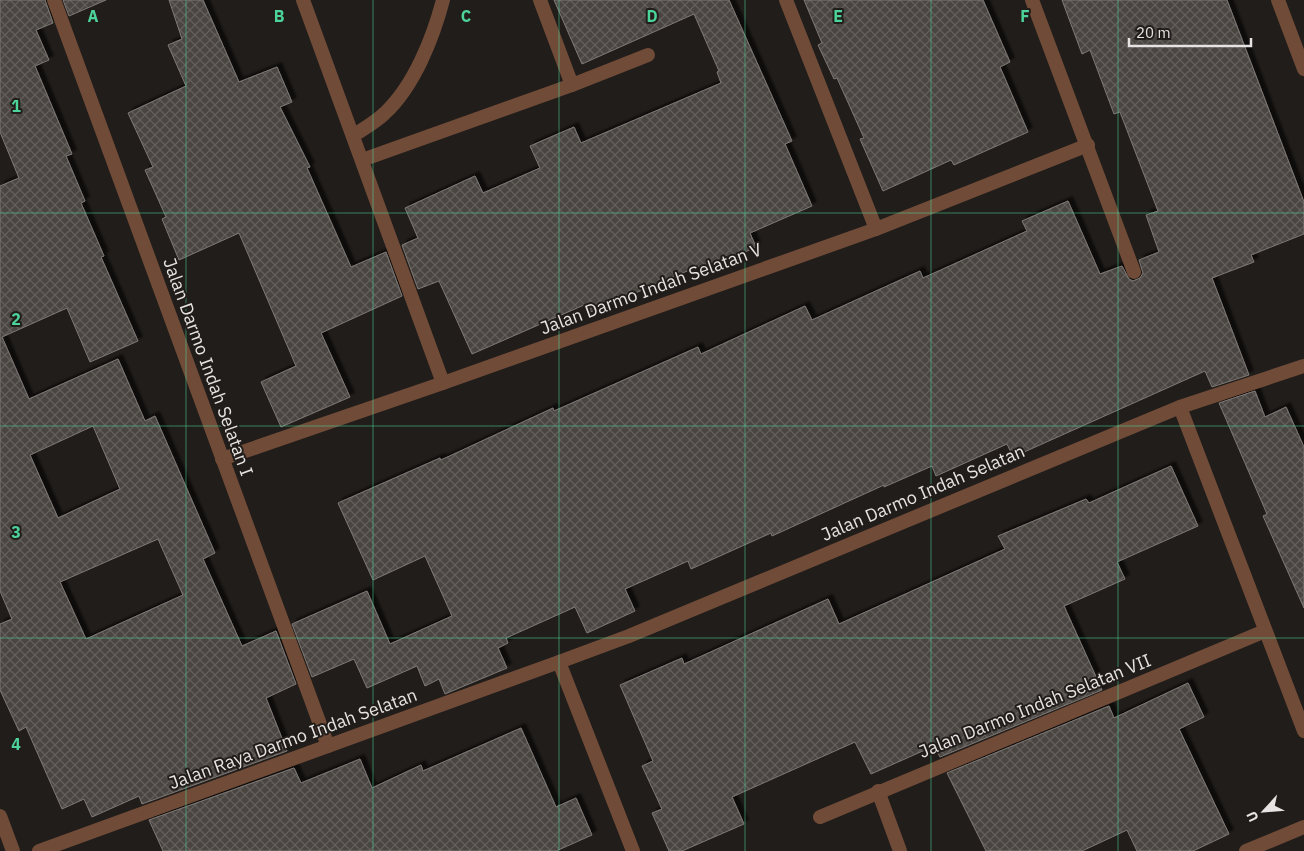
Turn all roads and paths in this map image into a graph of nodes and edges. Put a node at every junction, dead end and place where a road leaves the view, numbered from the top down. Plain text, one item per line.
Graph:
1 (54, 0) edge
2 (303, 0) edge
3 (443, 0) edge
4 (540, 0) edge
5 (786, 0) edge
6 (1032, 0) edge
7 (1278, 0) edge
8 (648, 55) dead end
9 (1304, 69) edge
10 (572, 85) junction
11 (353, 136) junction
12 (1088, 145) junction
13 (362, 160) junction
14 (876, 228) junction
15 (1134, 272) dead end
16 (1304, 366) edge
17 (443, 383) junction
18 (1180, 407) junction
19 (222, 459) junction
20 (1265, 631) junction
21 (559, 662) junction
22 (1304, 731) edge
23 (328, 746) junction
24 (878, 791) junction
25 (0, 816) edge
26 (820, 817) dead end
27 (1304, 827) edge
28 (13, 851) edge
29 (39, 851) edge
30 (633, 851) edge
31 (900, 851) edge
32 (1246, 851) edge

1 - 19 street, Jalan Darmo Indah Selatan I
2 - 11 street
3 - 11 street
4 - 10 street
5 - 14 street
6 - 12 street
7 - 9 street
8 - 10 street
10 - 13 street
11 - 13 street
12 - 14 street, Jalan Darmo Indah Selatan V
12 - 15 street
13 - 17 street
14 - 17 street, Jalan Darmo Indah Selatan V
16 - 18 street, Jalan Darmo Indah Selatan
17 - 19 street, Jalan Darmo Indah Selatan V
18 - 20 street
18 - 21 street, Jalan Darmo Indah Selatan
19 - 23 street, Jalan Darmo Indah Selatan I
20 - 22 street
20 - 24 street, Jalan Darmo Indah Selatan VII
21 - 23 street, Jalan Raya Darmo Indah Selatan
21 - 30 street
23 - 29 street, Jalan Raya Darmo Indah Selatan
24 - 26 street, Jalan Darmo Indah Selatan VII
24 - 31 street
25 - 28 street
27 - 32 street

